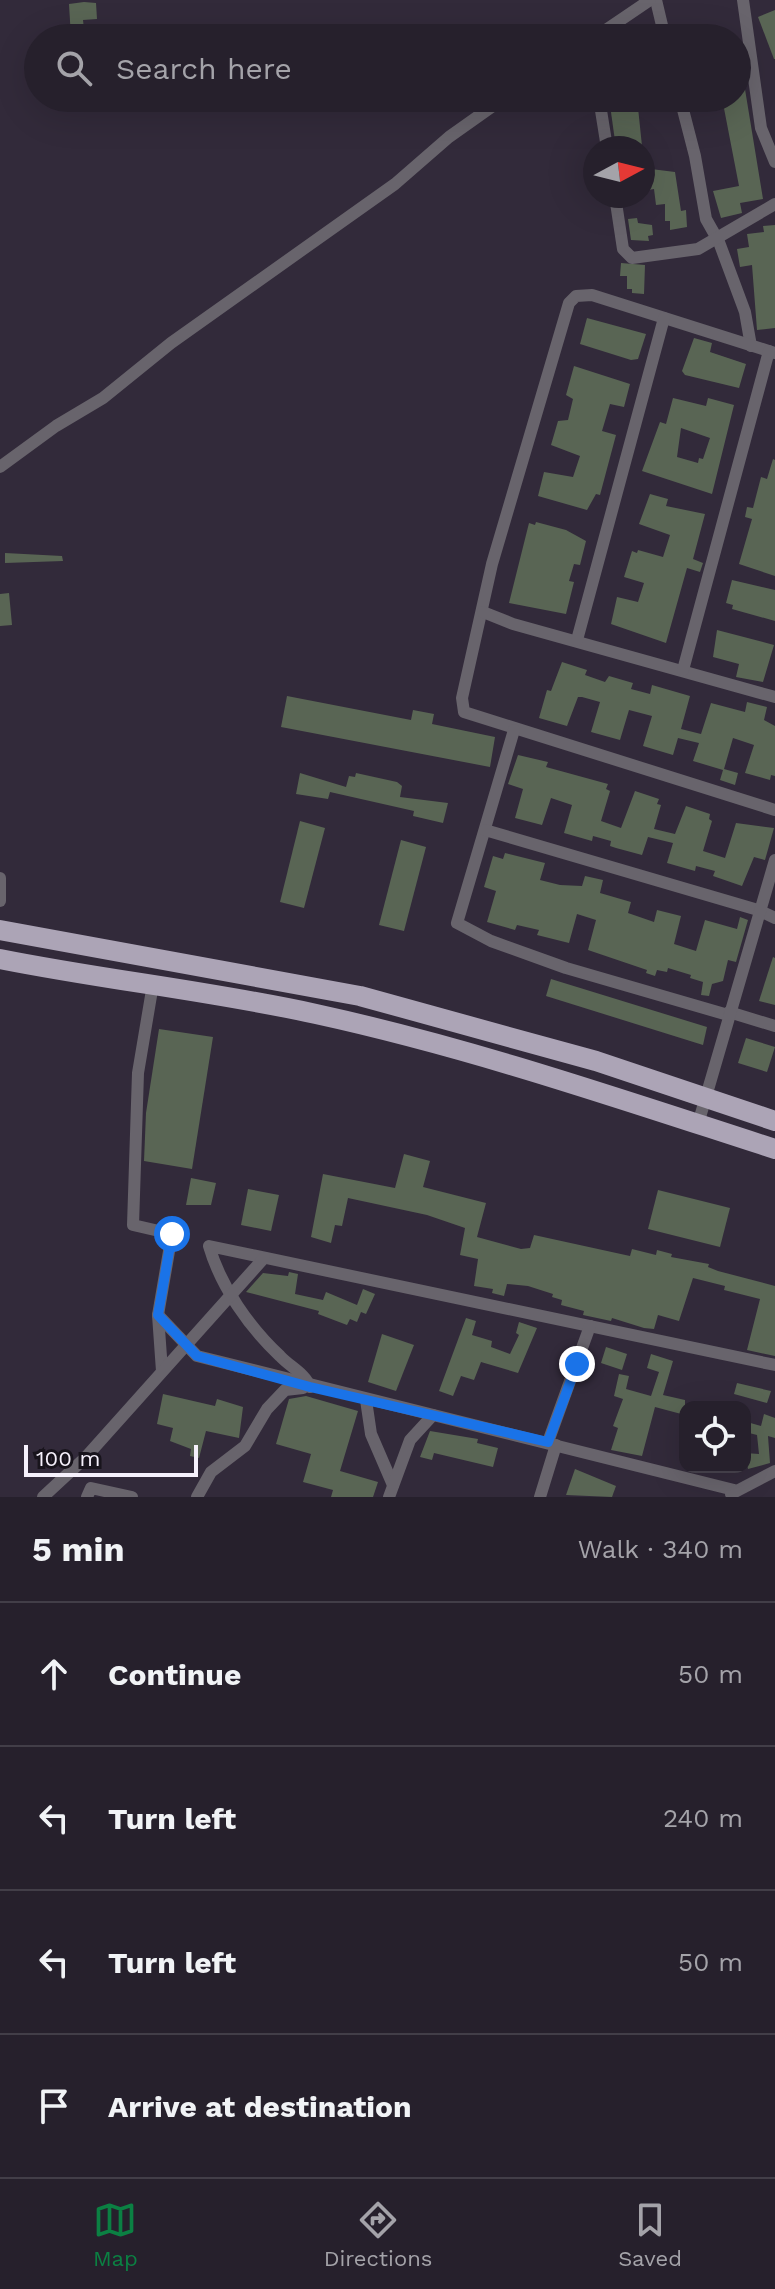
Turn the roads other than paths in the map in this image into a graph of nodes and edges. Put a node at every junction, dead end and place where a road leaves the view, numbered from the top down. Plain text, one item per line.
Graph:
1 (653, 0) edge
2 (743, 0) edge
3 (616, 24) edge
4 (661, 24) edge
5 (746, 24) edge
6 (751, 57) edge
7 (484, 112) edge
8 (601, 112) edge
9 (684, 112) edge
10 (605, 136) edge
11 (775, 162) edge
12 (775, 204) edge
13 (617, 208) edge
14 (715, 237) junction
15 (664, 318) junction
16 (751, 346) junction
17 (772, 352) edge
18 (0, 467) edge
19 (483, 612) junction
20 (577, 640) junction
21 (683, 670) junction
22 (775, 697) edge
23 (514, 730) junction
24 (775, 810) edge
25 (485, 830) junction
26 (775, 860) edge
27 (0, 878) edge
28 (0, 901) edge
29 (758, 910) junction
30 (775, 918) edge
31 (0, 930) edge
32 (0, 959) edge
33 (153, 984) junction
34 (728, 1013) junction
35 (775, 1026) edge
36 (704, 1097) junction
37 (775, 1121) edge
38 (698, 1124) junction
39 (775, 1149) edge
40 (264, 1258) junction
41 (231, 1295) junction
42 (158, 1315) junction
43 (590, 1326) junction
44 (186, 1345) junction
45 (775, 1365) edge
46 (162, 1371) junction
47 (310, 1387) junction
48 (366, 1400) junction
49 (433, 1415) junction
50 (552, 1444) junction
51 (775, 1471) edge
52 (391, 1491) edge
53 (733, 1495) edge
54 (43, 1497) edge
55 (87, 1497) edge
56 (132, 1497) edge
57 (197, 1497) edge
58 (540, 1497) edge

1 - 3 street
1 - 4 street
2 - 5 street
6 - 11 street
7 - 18 street
8 - 10 street
9 - 14 street
12 - 14 street
13 - 14 street
14 - 16 street
15 - 16 street
15 - 19 street
15 - 20 street
16 - 17 street
17 - 21 street
19 - 20 street
19 - 23 street
20 - 21 street
21 - 22 street
23 - 24 street
23 - 25 street
25 - 29 street
25 - 34 street
26 - 29 street
27 - 28 street
29 - 30 street
29 - 34 street
31 - 36 highway
32 - 33 highway
33 - 38 highway
33 - 42 street
34 - 35 street
34 - 36 street
36 - 37 highway
36 - 38 street
38 - 39 highway
40 - 41 street
40 - 41 street
40 - 43 street
41 - 44 street
41 - 47 street
42 - 44 street
42 - 46 street
43 - 45 street
43 - 50 street
44 - 46 street
44 - 47 street
46 - 54 street
47 - 48 street
47 - 57 street
48 - 49 street
48 - 52 street
49 - 50 street
49 - 52 street
50 - 53 street
50 - 58 street
51 - 53 street
55 - 56 street

